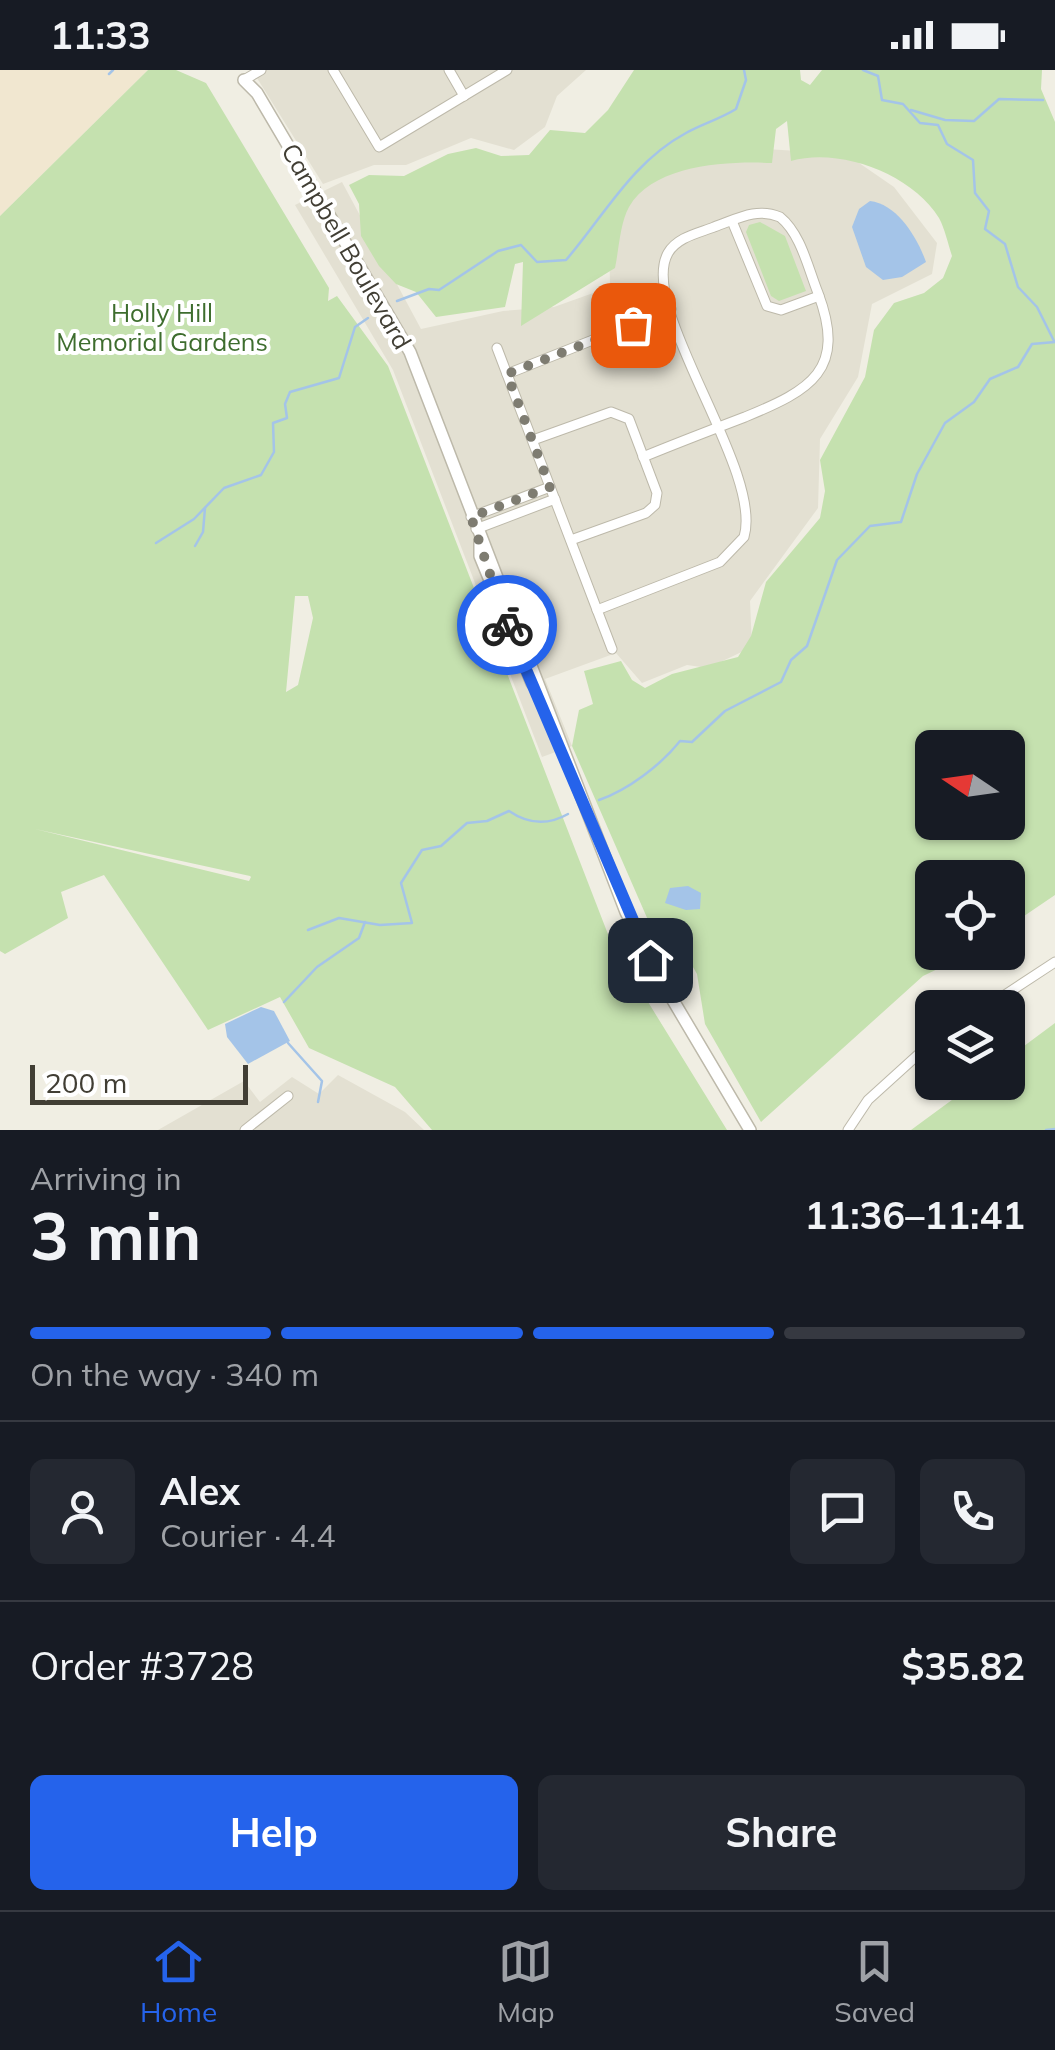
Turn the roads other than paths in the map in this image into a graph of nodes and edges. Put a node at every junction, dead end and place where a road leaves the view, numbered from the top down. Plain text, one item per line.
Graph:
1 (260, 70) edge
2 (334, 70) edge
3 (449, 70) edge
4 (507, 70) edge
5 (242, 75) edge
6 (464, 96) junction
7 (732, 220) junction
8 (819, 296) junction
9 (671, 310) junction
10 (498, 348) dead end
11 (507, 374) junction
12 (716, 428) junction
13 (532, 440) junction
14 (644, 456) junction
15 (550, 487) junction
16 (555, 499) junction
17 (476, 529) junction
18 (571, 540) junction
19 (597, 610) junction
20 (612, 648) dead end
21 (1055, 962) edge
22 (1012, 990) edge
23 (915, 1057) edge
24 (288, 1096) dead end
25 (246, 1130) edge
26 (750, 1130) edge
27 (848, 1130) edge

1 - 5 street
2 - 6 street
3 - 6 street
4 - 6 street
5 - 17 street, Campbell Boulevard
7 - 8 street
7 - 8 street
7 - 9 street
8 - 12 street
9 - 11 street
9 - 12 street
10 - 11 street
11 - 13 street
12 - 14 street
12 - 19 street
13 - 14 street
13 - 15 street
14 - 18 street
15 - 16 street
15 - 17 street
16 - 17 street
16 - 18 street
17 - 26 street, Campbell Boulevard
18 - 19 street
19 - 20 street
21 - 22 street
23 - 27 street
24 - 25 street

